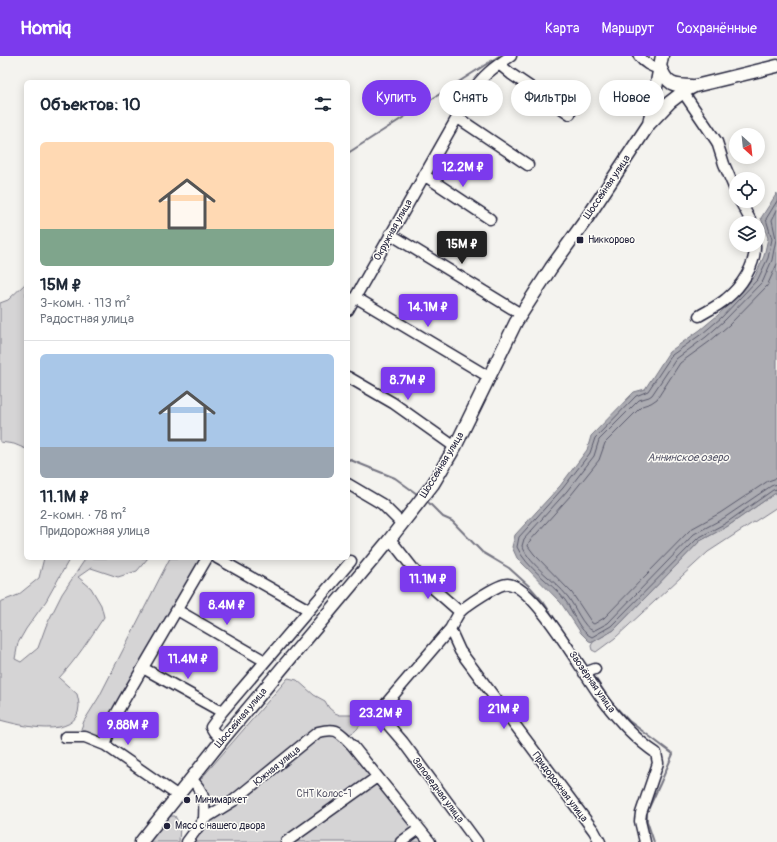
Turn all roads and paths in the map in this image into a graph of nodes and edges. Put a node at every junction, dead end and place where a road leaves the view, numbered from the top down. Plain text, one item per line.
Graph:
1 (511, 56) edge
2 (639, 56) edge
3 (499, 64) junction
4 (660, 64) edge
5 (777, 66) edge
6 (520, 80) edge
7 (696, 86) junction
8 (683, 92) junction
9 (458, 118) junction
10 (649, 124) junction
11 (528, 165) dead end
12 (424, 175) junction
13 (729, 176) edge
14 (490, 219) dead end
15 (390, 234) junction
16 (754, 252) edge
17 (355, 297) junction
18 (350, 306) edge
19 (521, 314) junction
20 (699, 316) dead end
21 (489, 377) junction
22 (350, 378) edge
23 (455, 447) junction
24 (350, 485) edge
25 (402, 524) junction
26 (390, 539) junction
27 (205, 560) edge
28 (221, 560) edge
29 (348, 560) edge
30 (364, 571) junction
31 (177, 610) junction
32 (309, 610) junction
33 (460, 612) junction
34 (450, 629) junction
35 (265, 661) junction
36 (143, 668) junction
37 (222, 712) junction
38 (65, 737) dead end
39 (222, 740) junction
40 (106, 745) junction
41 (377, 777) junction
42 (190, 779) junction
43 (177, 795) junction
44 (204, 819) junction
45 (419, 829) junction
46 (141, 842) edge
47 (187, 842) edge
48 (286, 842) edge
49 (401, 842) edge
50 (430, 842) edge
51 (477, 842) edge
52 (600, 842) edge
53 (645, 842) edge

1 - 3 street, Окружная улица
2 - 4 street
3 - 6 street
3 - 9 street, Окружная улица
4 - 7 main road
4 - 10 main road
5 - 7 main road
7 - 8 main road
8 - 10 main road
8 - 13 street
9 - 11 street
9 - 12 street, Окружная улица
10 - 19 main road, Шоссейная улица
12 - 14 street
12 - 15 street, Окружная улица
15 - 17 street, Окружная улица
15 - 19 street
16 - 20 street
17 - 18 street, Окружная улица
17 - 21 street
19 - 21 main road, Шоссейная улица
21 - 23 main road, Шоссейная улица
22 - 23 street
23 - 25 main road, Шоссейная улица
24 - 25 street
25 - 26 main road, Шоссейная улица
26 - 30 main road, Шоссейная улица
26 - 33 street
27 - 31 street
28 - 32 street
29 - 30 street
29 - 32 street
30 - 39 main road, Шоссейная улица
31 - 35 street
31 - 36 street
32 - 35 street
33 - 34 street
33 - 53 street, Заозёрная улица
34 - 51 street, Заповедная улица
34 - 52 street, Придорожная улица
35 - 37 street
36 - 37 street
36 - 40 street
37 - 39 street
38 - 40 street
39 - 42 main road, Шоссейная улица
40 - 43 street
41 - 44 street, Южная улица
41 - 45 street
41 - 48 street
42 - 43 main road, Шоссейная улица
42 - 44 street
43 - 46 main road, Шоссейная улица
44 - 47 street
45 - 49 street
45 - 50 street

